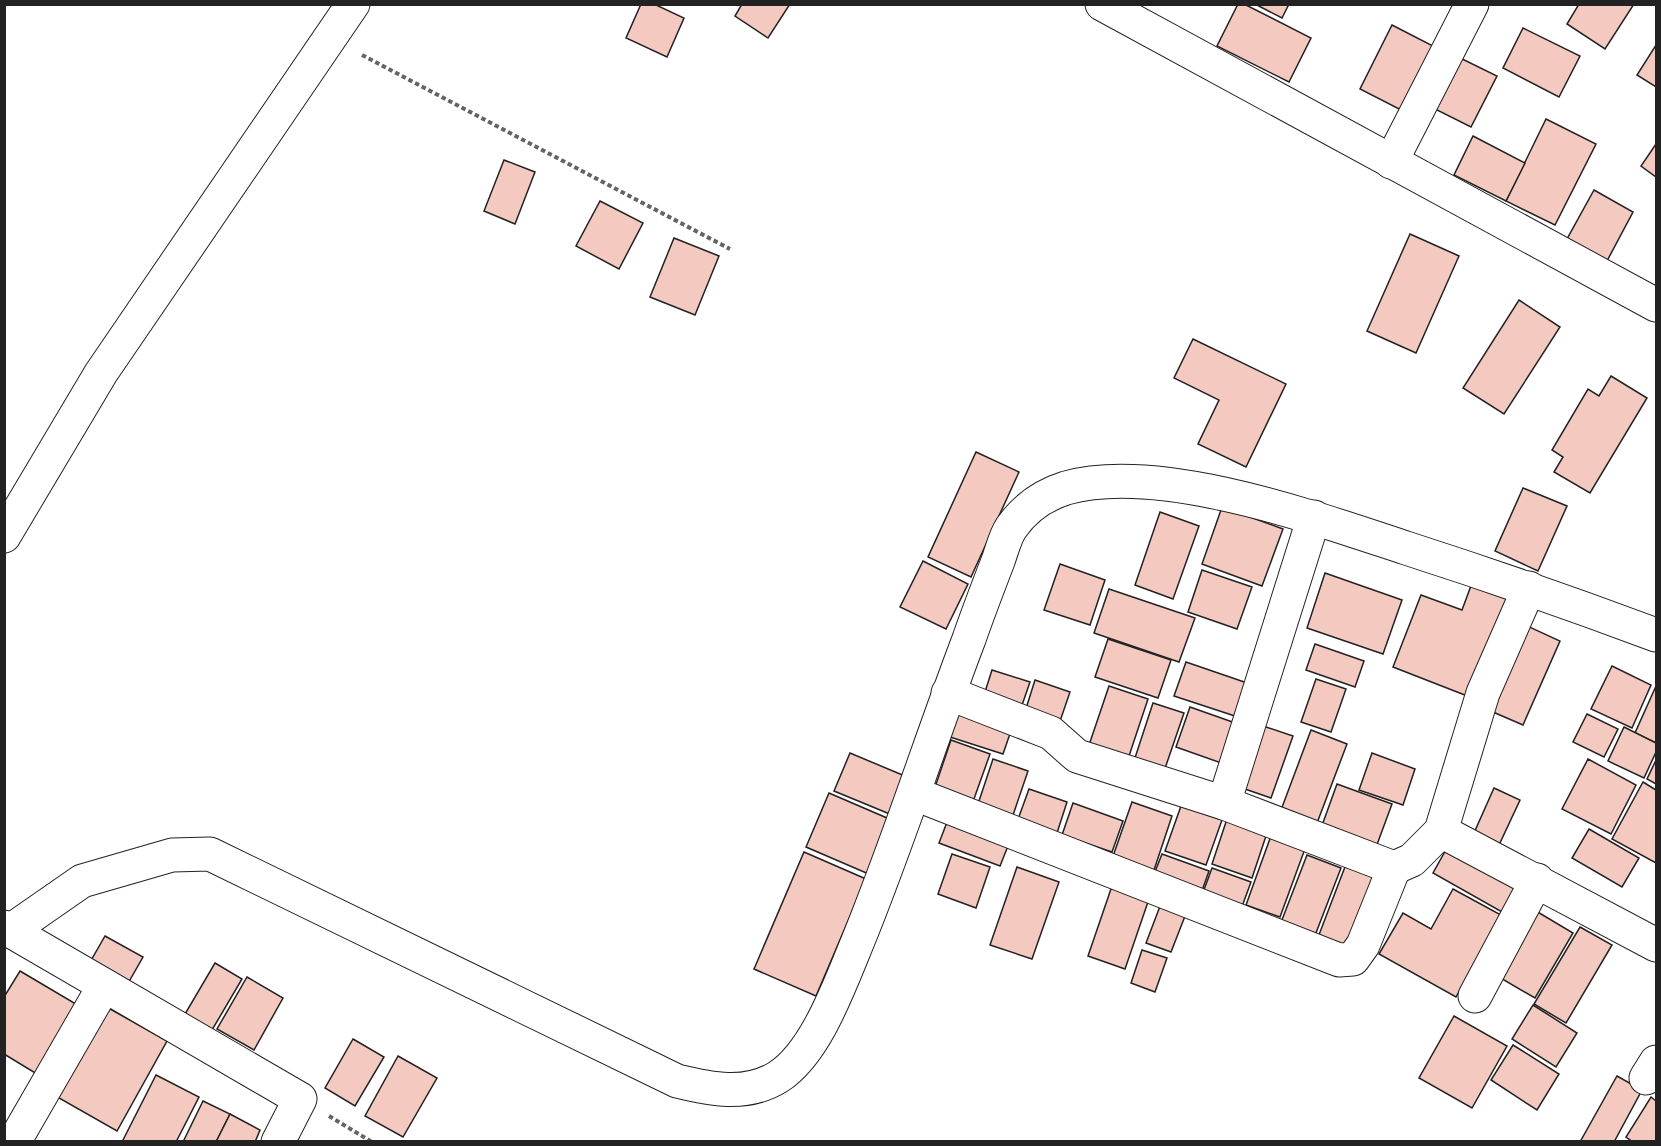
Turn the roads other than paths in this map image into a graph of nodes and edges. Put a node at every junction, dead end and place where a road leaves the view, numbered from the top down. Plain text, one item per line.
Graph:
1 (353, 4) edge
2 (1102, 4) edge
3 (1473, 4) edge
4 (1391, 162) junction
5 (1656, 305) edge
6 (1314, 517) junction
7 (4, 536) edge
8 (1529, 588) junction
9 (1656, 635) edge
10 (948, 693) junction
11 (915, 794) junction
12 (1224, 803) junction
13 (1441, 831) junction
14 (1394, 868) junction
15 (1536, 880) junction
16 (7, 929) edge
17 (1656, 945) edge
18 (104, 986) junction
19 (1475, 996) dead end
20 (14, 1142) edge
21 (278, 1142) edge

1 - 7 street
2 - 4 street
3 - 4 street
4 - 5 street
6 - 8 street
6 - 10 street
6 - 12 street
8 - 9 street
8 - 13 street
10 - 11 street
10 - 12 street
11 - 14 street
11 - 16 street
12 - 14 street
13 - 14 street
13 - 15 street
15 - 17 street
15 - 19 street
16 - 18 street
18 - 20 street
18 - 21 street

